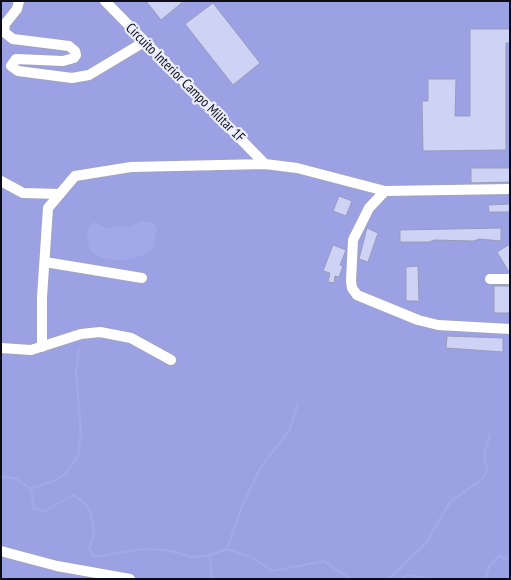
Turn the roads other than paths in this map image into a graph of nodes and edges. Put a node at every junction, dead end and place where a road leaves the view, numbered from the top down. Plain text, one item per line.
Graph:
1 (19, 1) edge
2 (105, 1) edge
3 (144, 42) junction
4 (265, 164) junction
5 (1, 181) edge
6 (510, 189) edge
7 (385, 191) junction
8 (60, 194) junction
9 (45, 262) junction
10 (508, 277) edge
11 (142, 278) dead end
12 (490, 278) dead end
13 (510, 329) edge
14 (42, 347) junction
15 (1, 348) edge
16 (171, 360) dead end
17 (1, 550) edge
18 (130, 579) edge

1 - 3 street
2 - 3 street, Circuito Interior Campo Militar 1F
3 - 4 street, Circuito Interior Campo Militar 1F
4 - 7 street, Circuito Interior Campo Militar 1F
4 - 8 street, Circuito Interior Campo Militar 1F
5 - 8 street
6 - 7 street, Circuito Interior Campo Militar 1F
7 - 13 street
8 - 9 street, Circuito Interior Campo Militar 1F
9 - 11 street
9 - 14 street, Circuito Interior Campo Militar 1F
10 - 12 street
14 - 15 street
14 - 16 street
17 - 18 street

